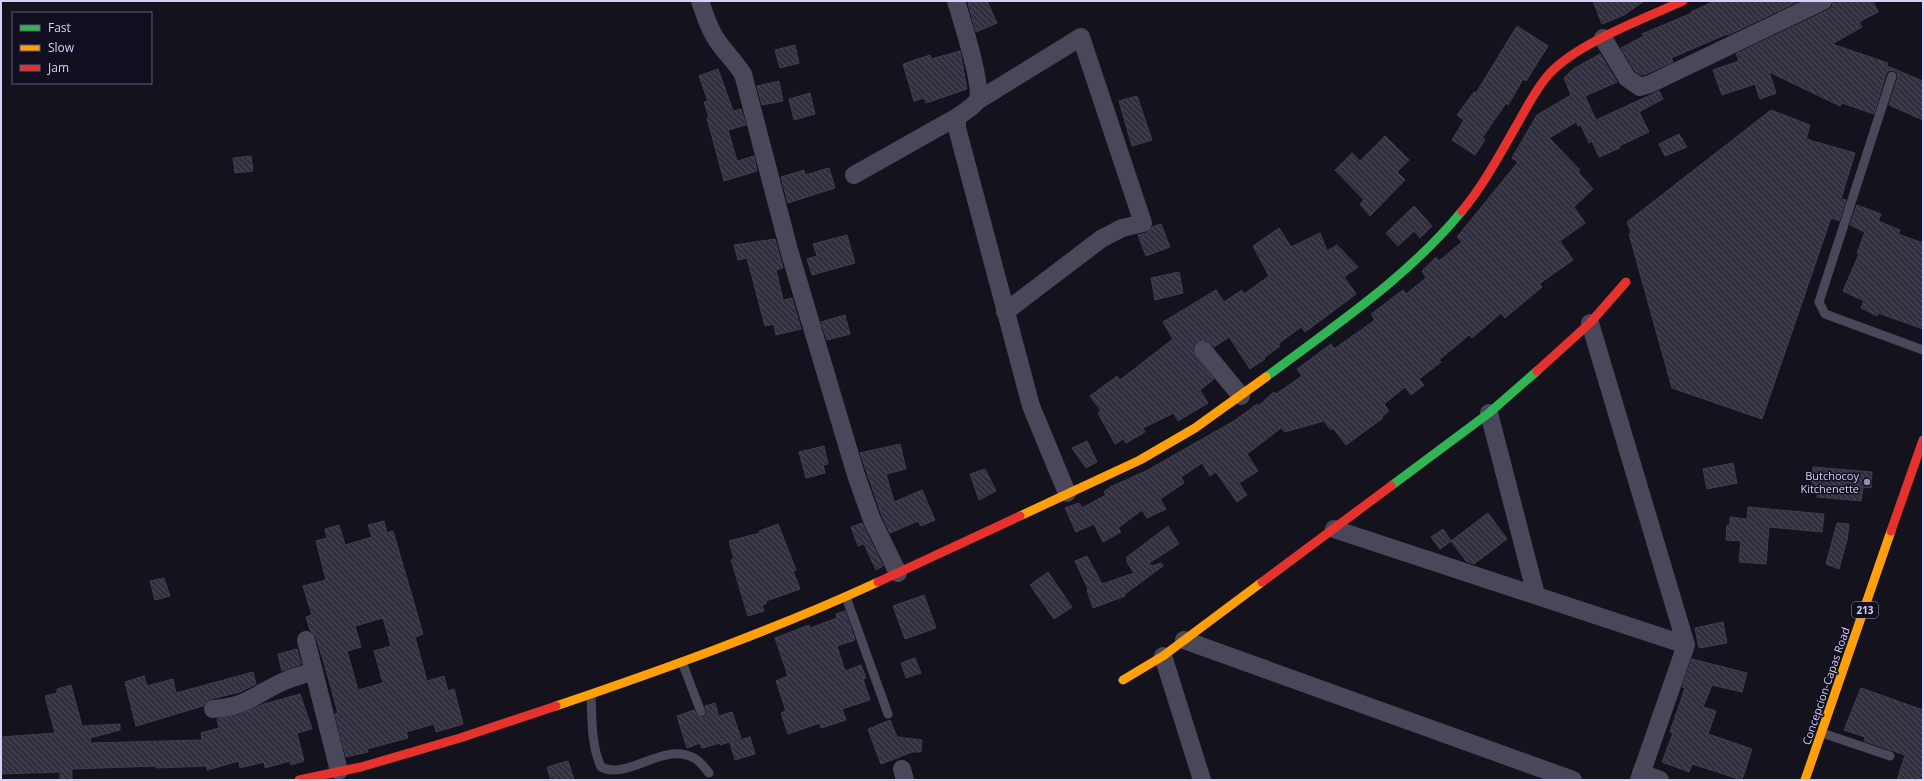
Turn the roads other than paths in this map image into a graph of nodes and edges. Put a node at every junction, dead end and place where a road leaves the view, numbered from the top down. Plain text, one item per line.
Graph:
1 (700, 1) edge
2 (956, 1) edge
3 (1683, 1) edge
4 (1823, 1) edge
5 (1603, 38) junction
6 (1892, 76) dead end
7 (977, 101) junction
8 (957, 117) junction
9 (854, 175) dead end
10 (1626, 282) dead end
11 (1005, 312) junction
12 (1590, 323) junction
13 (1203, 350) dead end
14 (1923, 350) edge
15 (1241, 396) junction
16 (1489, 413) junction
17 (1923, 440) edge
18 (1067, 493) junction
19 (1334, 529) junction
20 (898, 573) junction
21 (1536, 595) junction
22 (846, 597) junction
23 (306, 640) dead end
24 (1184, 640) junction
25 (1686, 645) junction
26 (1163, 656) junction
27 (682, 662) junction
28 (314, 671) junction
29 (1123, 680) dead end
30 (591, 695) junction
31 (213, 709) dead end
32 (701, 712) dead end
33 (888, 714) dead end
34 (1822, 733) junction
35 (1890, 756) dead end
36 (339, 771) junction
37 (710, 773) dead end
38 (1640, 777) edge
39 (299, 780) edge
40 (1202, 780) edge
41 (1573, 780) edge
42 (1660, 780) edge
43 (1805, 780) edge

1 - 20 street
2 - 7 street
3 - 5 street
4 - 5 street
5 - 15 street
6 - 14 lane
7 - 8 street
7 - 11 street
8 - 9 street
8 - 11 street
10 - 12 street
11 - 18 street
12 - 16 street
12 - 25 street
13 - 15 street
15 - 18 street
16 - 19 street
16 - 21 street
17 - 34 street, Concepcion-Capas Road / 213
18 - 20 street
19 - 21 street
19 - 24 street
20 - 22 street
21 - 25 street
22 - 27 street
22 - 33 lane
23 - 28 street
24 - 26 street
24 - 41 street
25 - 38 street
26 - 29 street
26 - 40 street
27 - 30 street
27 - 32 lane
28 - 31 street
28 - 36 street
30 - 36 street
30 - 37 lane
34 - 35 lane
34 - 43 street, Concepcion-Capas Road / 213
36 - 39 street
38 - 42 street

